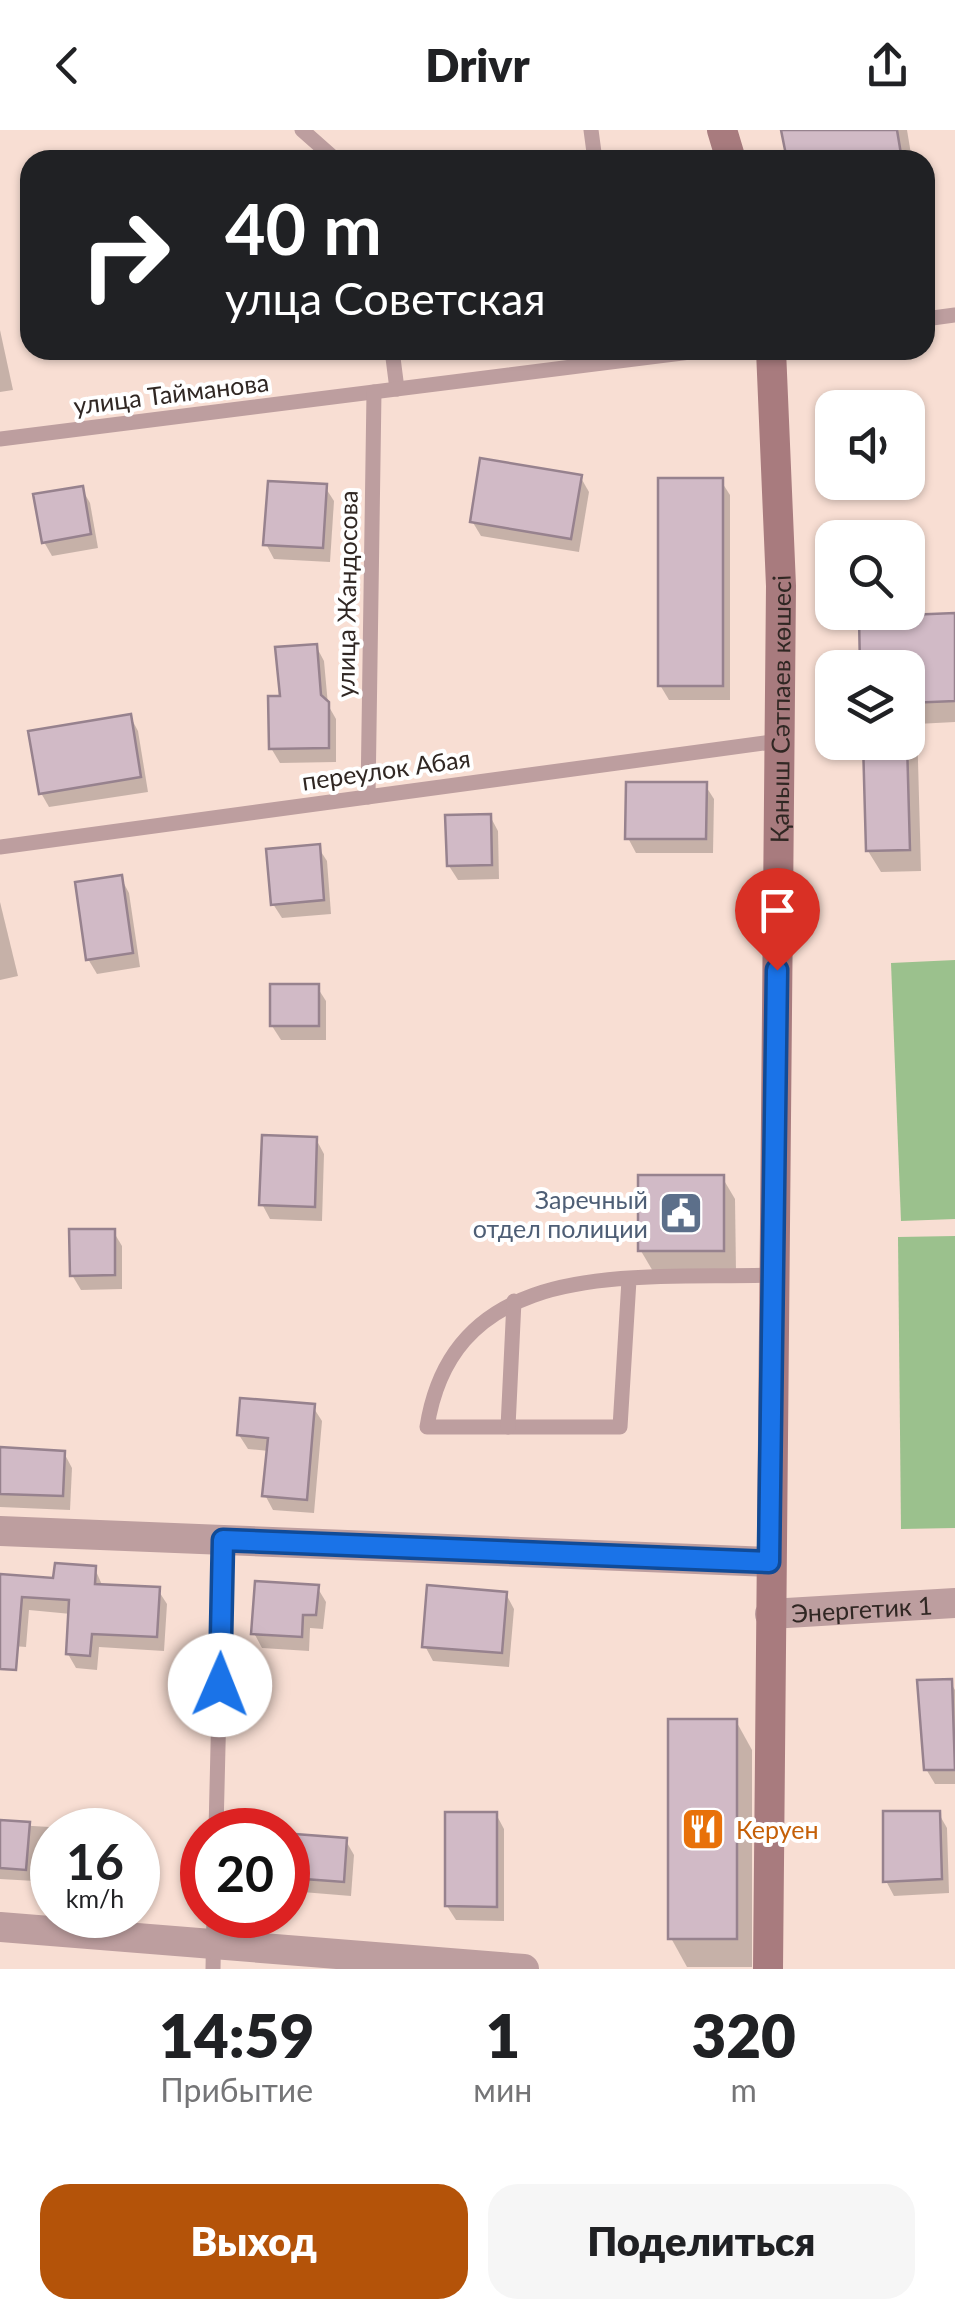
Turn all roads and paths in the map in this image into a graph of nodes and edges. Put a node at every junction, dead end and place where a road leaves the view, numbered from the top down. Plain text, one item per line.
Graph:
1 (302, 130) edge
2 (325, 150) edge
3 (393, 360) edge
4 (627, 360) edge
5 (771, 360) edge
6 (397, 389) junction
7 (374, 392) junction
8 (0, 440) edge
9 (780, 741) junction
10 (368, 797) junction
11 (0, 846) edge
12 (773, 1275) junction
13 (629, 1280) junction
14 (514, 1301) junction
15 (508, 1427) junction
16 (0, 1531) edge
17 (223, 1540) junction
18 (769, 1562) junction
19 (955, 1603) edge
20 (770, 1614) junction
21 (217, 1808) edge
22 (0, 1927) edge
23 (214, 1943) edge
24 (524, 1969) edge
25 (768, 1969) edge

1 - 2 lane
3 - 6 lane
4 - 6 lane, улица Тайманова
5 - 9 street, Қаныш Сәтпаев көшесі
6 - 7 lane, улица Тайманова
7 - 8 lane, улица Тайманова
7 - 10 lane, улица Жандосова
9 - 10 lane, переулок Абая
9 - 12 street, Қаныш Сәтпаев көшесі
10 - 11 lane, переулок Абая
12 - 13 lane
12 - 18 street, Қаныш Сәтпаев көшесі
13 - 14 lane
13 - 15 lane
14 - 15 lane
14 - 15 lane
16 - 17 street
17 - 18 street
17 - 21 lane
18 - 20 street, Қаныш Сәтпаев көшесі
19 - 20 street, Энергетик 1
20 - 25 street, Қаныш Сәтпаев көшесі
22 - 23 street
23 - 24 street

